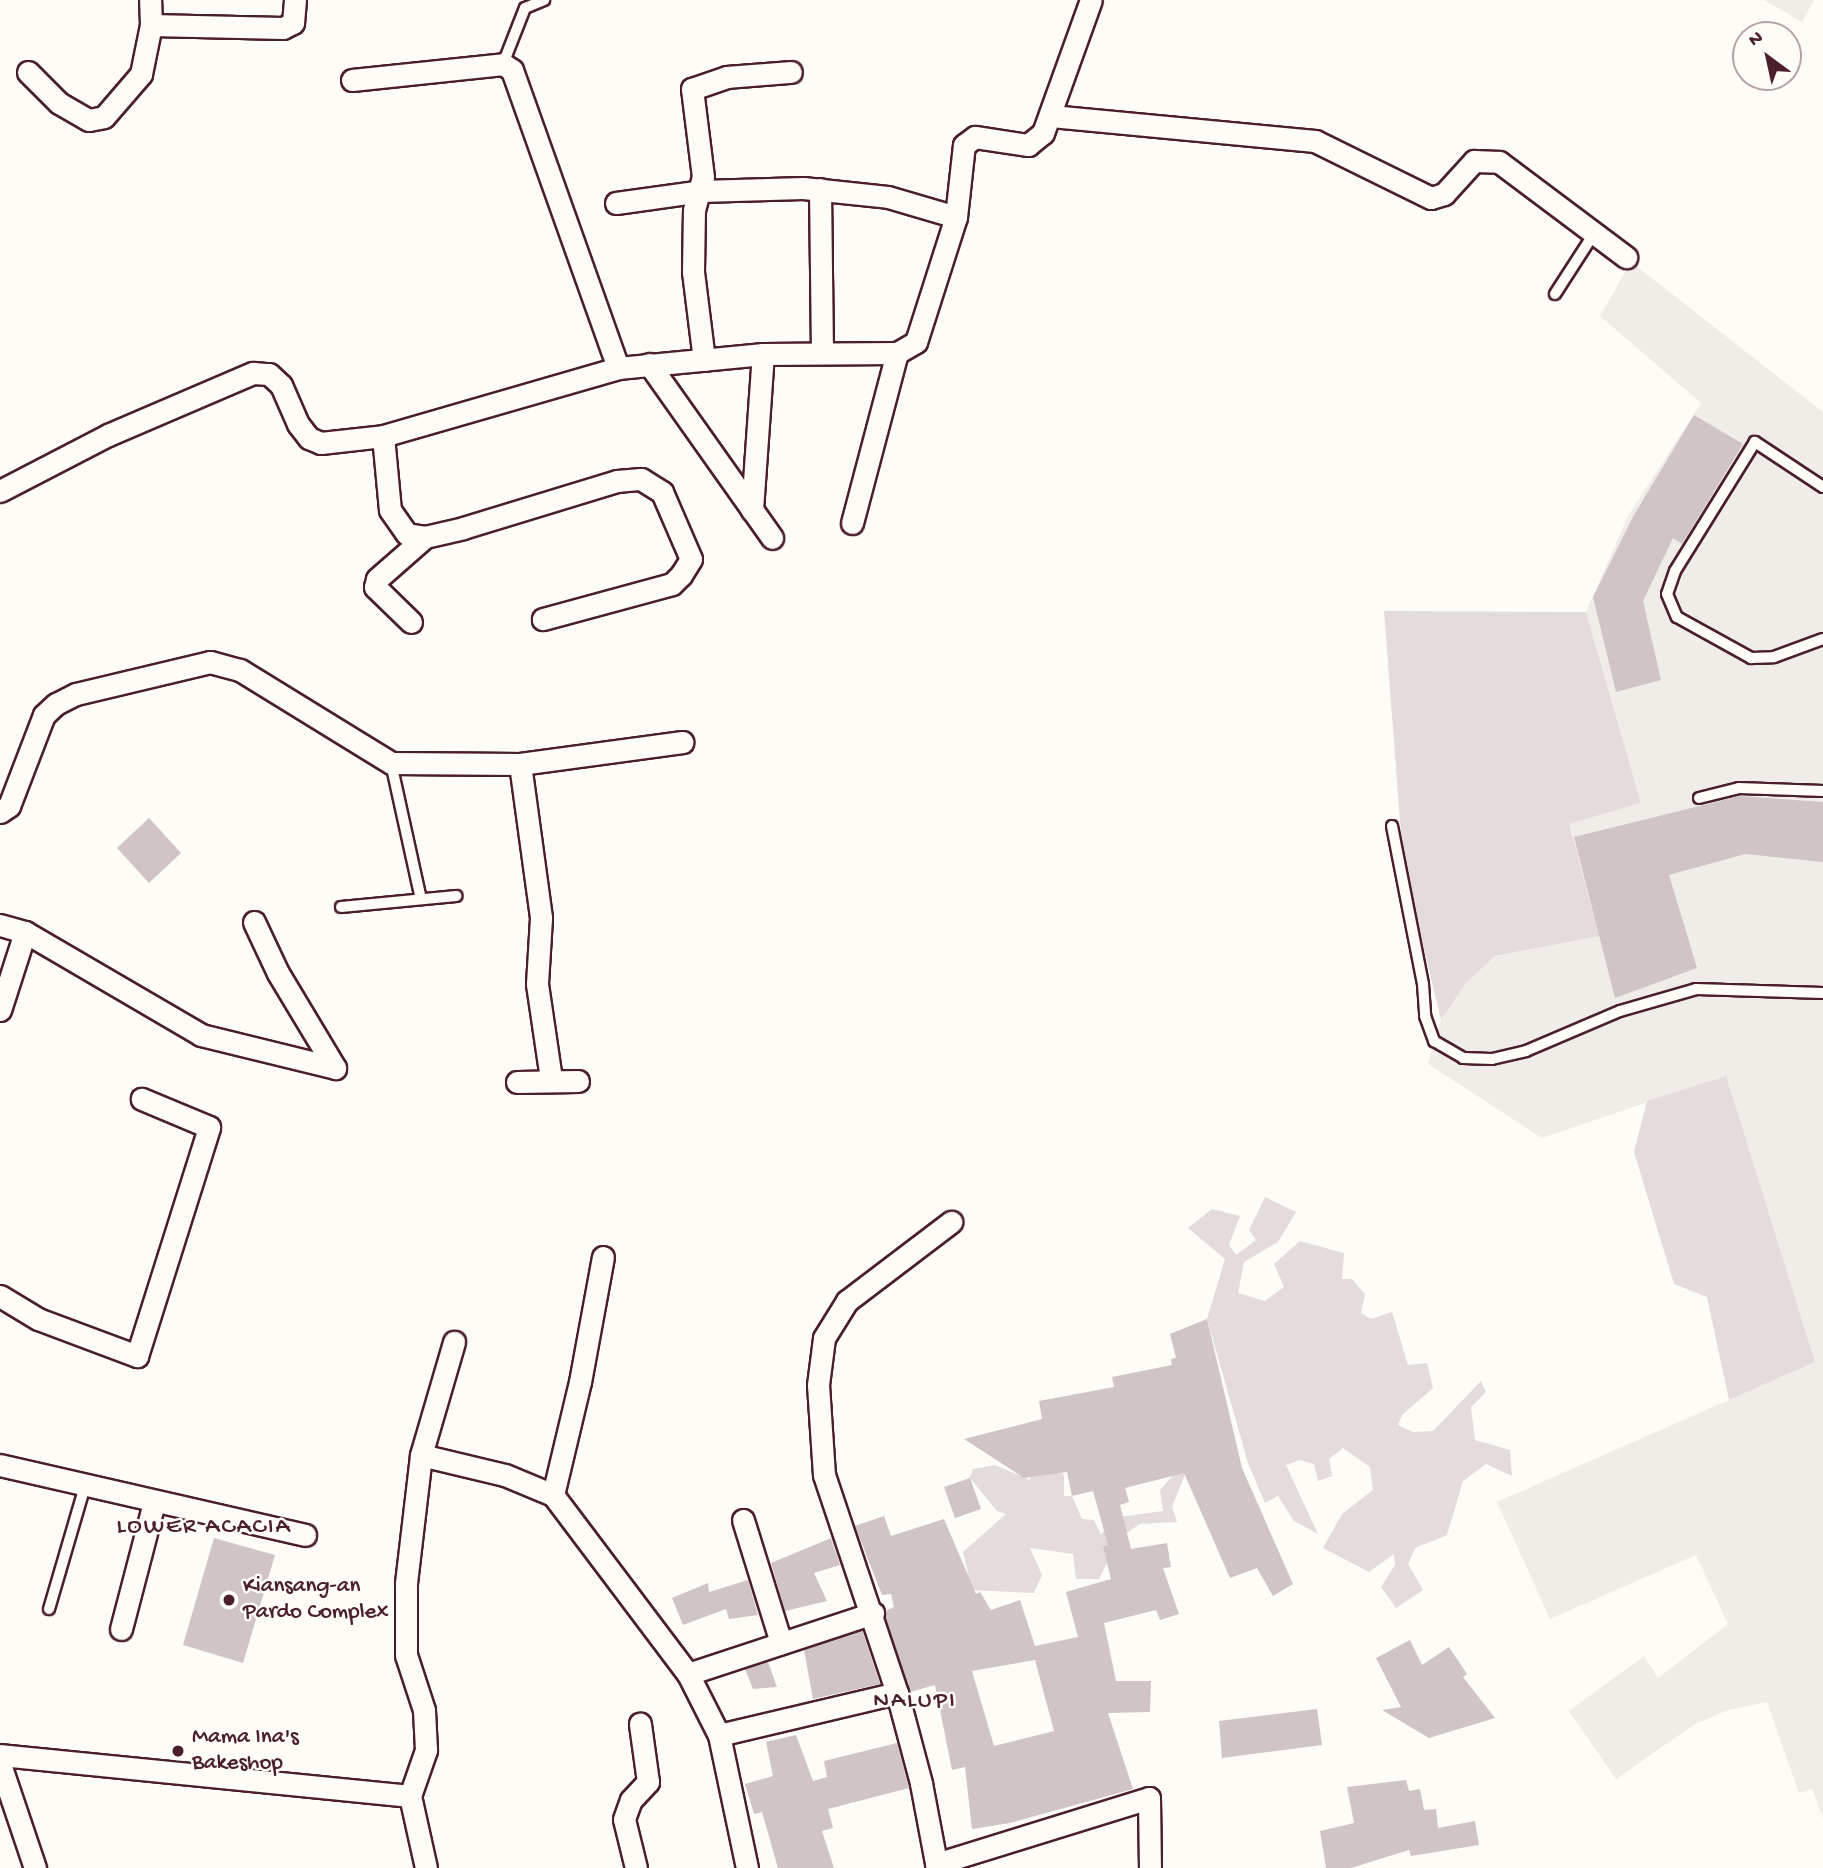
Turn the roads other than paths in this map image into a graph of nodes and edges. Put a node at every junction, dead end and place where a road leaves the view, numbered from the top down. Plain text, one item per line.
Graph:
1 (150, 0) edge
2 (295, 0) edge
3 (544, 0) edge
4 (1091, 0) edge
5 (151, 24) junction
6 (503, 64) junction
7 (28, 72) dead end
8 (791, 72) dead end
9 (352, 80) dead end
10 (1051, 116) junction
11 (820, 189) junction
12 (701, 191) junction
13 (616, 202) dead end
14 (956, 217) junction
15 (1595, 231) junction
16 (1626, 257) dead end
17 (1555, 294) dead end
18 (822, 353) junction
19 (897, 353) junction
20 (763, 354) junction
21 (704, 360) junction
22 (649, 364) junction
23 (618, 368) junction
24 (383, 436) junction
25 (1823, 487) edge
26 (0, 491) edge
27 (752, 510) junction
28 (852, 523) dead end
29 (425, 537) junction
30 (772, 538) dead end
31 (543, 619) dead end
32 (411, 622) dead end
33 (1823, 639) edge
34 (683, 742) dead end
35 (391, 763) junction
36 (520, 764) junction
37 (1823, 791) edge
38 (1699, 798) dead end
39 (0, 812) edge
40 (1392, 826) dead end
41 (456, 896) dead end
42 (421, 899) junction
43 (341, 907) dead end
44 (254, 922) dead end
45 (0, 925) edge
46 (25, 932) junction
47 (1823, 993) edge
48 (0, 1010) edge
49 (551, 1079) junction
50 (578, 1081) dead end
51 (517, 1082) dead end
52 (142, 1099) dead end
53 (951, 1222) dead end
54 (603, 1257) dead end
55 (0, 1296) edge
56 (454, 1342) dead end
57 (421, 1455) junction
58 (0, 1465) edge
59 (85, 1486) junction
60 (553, 1495) junction
61 (154, 1502) junction
62 (743, 1520) dead end
63 (305, 1535) dead end
64 (49, 1609) dead end
65 (873, 1613) junction
66 (121, 1629) dead end
67 (781, 1643) junction
68 (688, 1674) junction
69 (897, 1693) junction
70 (640, 1724) dead end
71 (719, 1735) junction
72 (0, 1755) edge
73 (0, 1764) edge
74 (410, 1796) junction
75 (936, 1866) edge
76 (1145, 1867) edge
77 (35, 1868) edge
78 (426, 1868) edge
79 (636, 1868) edge
80 (747, 1868) edge

1 - 5 street
2 - 5 street
3 - 6 lane
4 - 10 street
5 - 7 street
6 - 9 street
6 - 23 street
8 - 12 street
10 - 14 street
10 - 15 street
11 - 12 street
11 - 14 street
11 - 18 street
12 - 13 street
12 - 21 street
14 - 19 street
15 - 16 street
15 - 17 lane
18 - 19 street
18 - 20 street
19 - 28 street
20 - 21 street
20 - 27 street
21 - 22 street
22 - 23 street
22 - 27 street
23 - 24 street
24 - 26 street
24 - 29 street
25 - 33 lane
27 - 30 street
29 - 31 street
29 - 32 street
34 - 36 street
35 - 36 street
35 - 39 street
35 - 42 lane
36 - 49 street
37 - 38 lane
40 - 47 lane
41 - 42 lane
42 - 43 lane
44 - 46 street
45 - 46 street
46 - 48 street
49 - 50 street
49 - 51 street
52 - 55 street
53 - 65 street
54 - 60 street
56 - 57 street
57 - 60 street
57 - 74 street
58 - 59 street
59 - 61 street
59 - 64 lane
60 - 68 street
61 - 63 street
61 - 66 street
62 - 67 street
65 - 67 street
65 - 69 street
67 - 68 street
68 - 71 street
69 - 71 street
69 - 75 street
70 - 79 street
71 - 80 street
72 - 74 street
73 - 77 street
74 - 78 street
75 - 76 street

